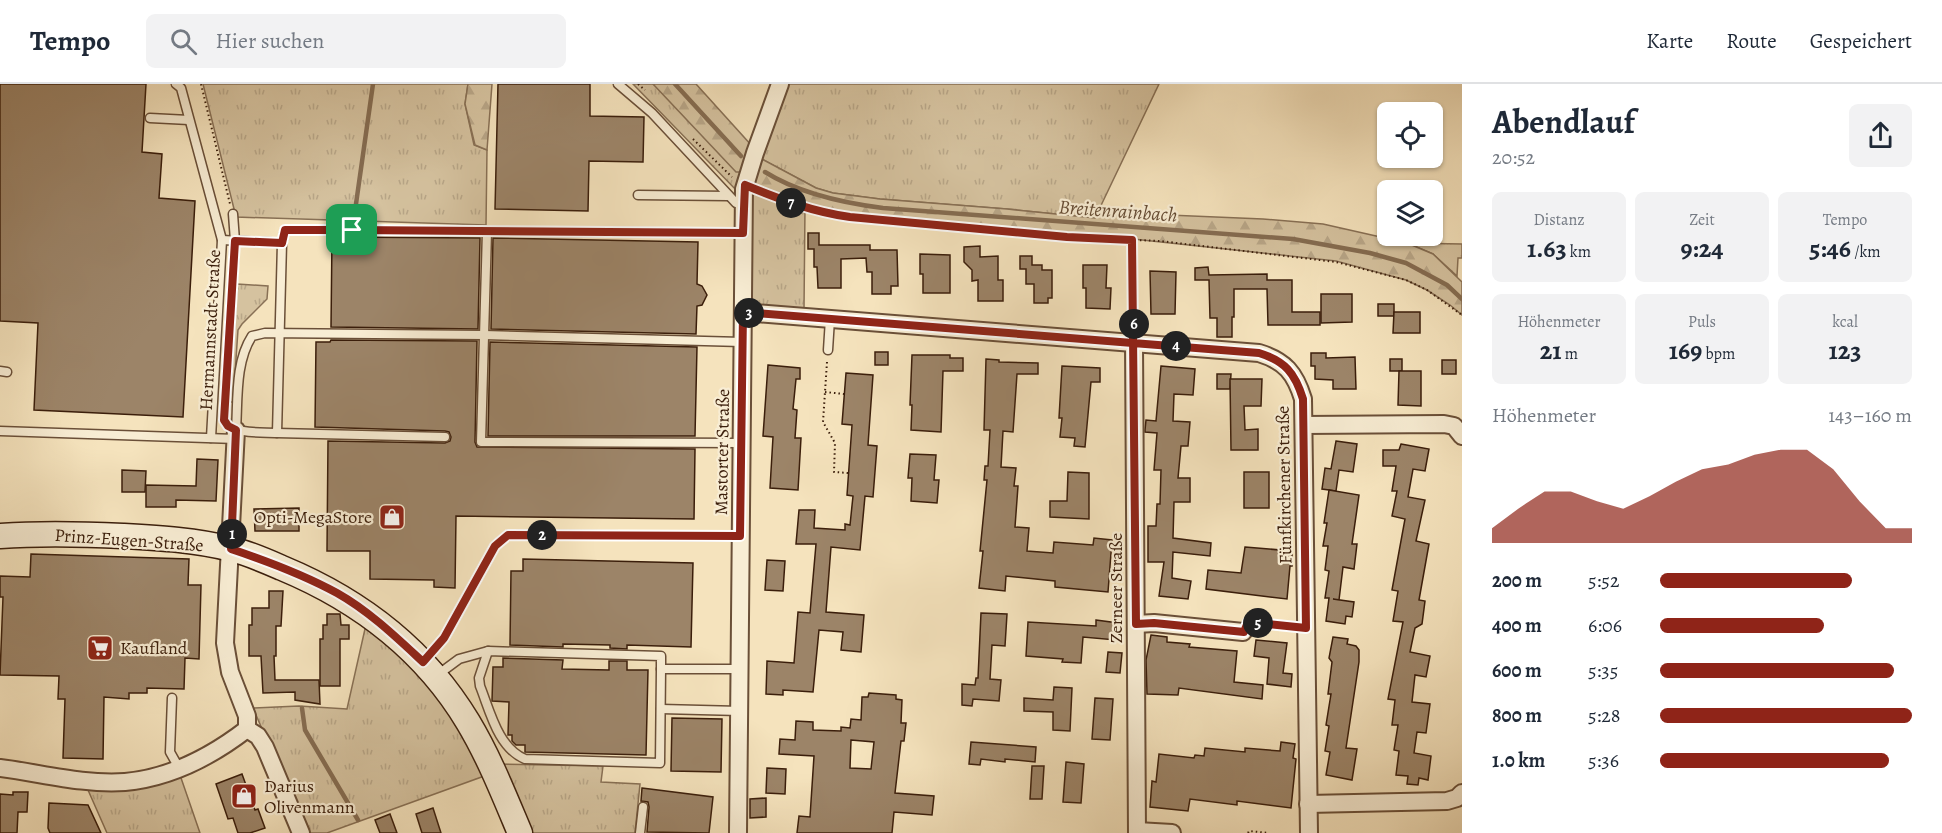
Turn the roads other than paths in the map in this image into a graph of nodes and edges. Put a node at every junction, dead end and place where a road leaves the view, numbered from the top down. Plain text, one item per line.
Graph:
1 (176, 84) edge
2 (618, 84) edge
3 (780, 84) edge
4 (150, 118) dead end
5 (189, 120) junction
6 (638, 195) dead end
7 (728, 196) junction
8 (744, 204) junction
9 (233, 214) road end
10 (487, 231) junction
11 (743, 233) junction
12 (222, 240) junction
13 (235, 241) junction
14 (282, 243) junction
15 (743, 312) junction
16 (830, 319) junction
17 (280, 333) junction
18 (484, 335) junction
19 (742, 342) junction
20 (1134, 343) junction
21 (828, 350) road end
22 (1304, 425) junction
23 (0, 431) edge
24 (277, 433) junction
25 (236, 434) junction
26 (1462, 436) edge
27 (445, 437) dead end
28 (211, 438) junction
29 (741, 443) junction
30 (0, 536) edge
31 (740, 536) junction
32 (231, 549) junction
33 (1136, 624) junction
34 (1244, 632) road end
35 (488, 651) junction
36 (429, 669) junction
37 (661, 669) junction
38 (740, 669) junction
39 (172, 698) dead end
40 (661, 709) junction
41 (740, 711) junction
42 (247, 729) junction
43 (0, 768) edge
44 (179, 768) junction
45 (1462, 793) edge
46 (1308, 804) junction
47 (643, 807) dead end
48 (1137, 832) edge
49 (302, 833) edge
50 (520, 833) edge
51 (640, 833) edge
52 (738, 833) edge
53 (1172, 833) edge
54 (1309, 833) edge

1 - 5 lane
2 - 7 lane
3 - 8 street, Mastorter Straße
4 - 5 lane
5 - 12 lane
6 - 7 lane
7 - 8 lane
8 - 11 street, Mastorter Straße
9 - 13 lane, Hermannstadt Straße
10 - 11 lane
10 - 14 lane
10 - 18 lane
11 - 15 street, Mastorter Straße
12 - 13 lane
12 - 28 lane
13 - 14 lane
13 - 25 lane, Hermannstadt Straße
14 - 17 lane
15 - 16 street, Fünfkirchener Straße
15 - 19 street, Mastorter Straße
16 - 20 street, Fünfkirchener Straße
16 - 21 lane
17 - 18 lane
17 - 24 lane
17 - 25 lane
18 - 19 lane
18 - 29 lane
19 - 29 street, Mastorter Straße
20 - 22 street, Fünfkirchener Straße
20 - 33 street, Zerneer Straße
22 - 26 street
22 - 46 street, Fünfkirchener Straße
23 - 28 lane
24 - 25 lane
24 - 27 lane
25 - 28 lane
25 - 32 street, Hermannstadt Straße
29 - 31 street, Mastorter Straße
30 - 32 street, Prinz-Eugen-Straße
31 - 36 lane
31 - 38 street, Mastorter Straße
32 - 36 street, Prinz-Eugen-Straße
32 - 42 street, Hermannstadt Straße
33 - 34 street
33 - 48 street, Zerneer Straße
35 - 36 lane
35 - 37 lane
35 - 40 lane
36 - 50 street, Prinz-Eugen-Straße
37 - 38 lane
37 - 40 lane
38 - 41 street, Mastorter Straße
39 - 44 lane
40 - 41 lane
41 - 52 street, Mastorter Straße
42 - 44 street
42 - 49 street
43 - 44 street
45 - 46 street
46 - 54 street, Fünfkirchener Straße
47 - 51 lane
48 - 53 street

